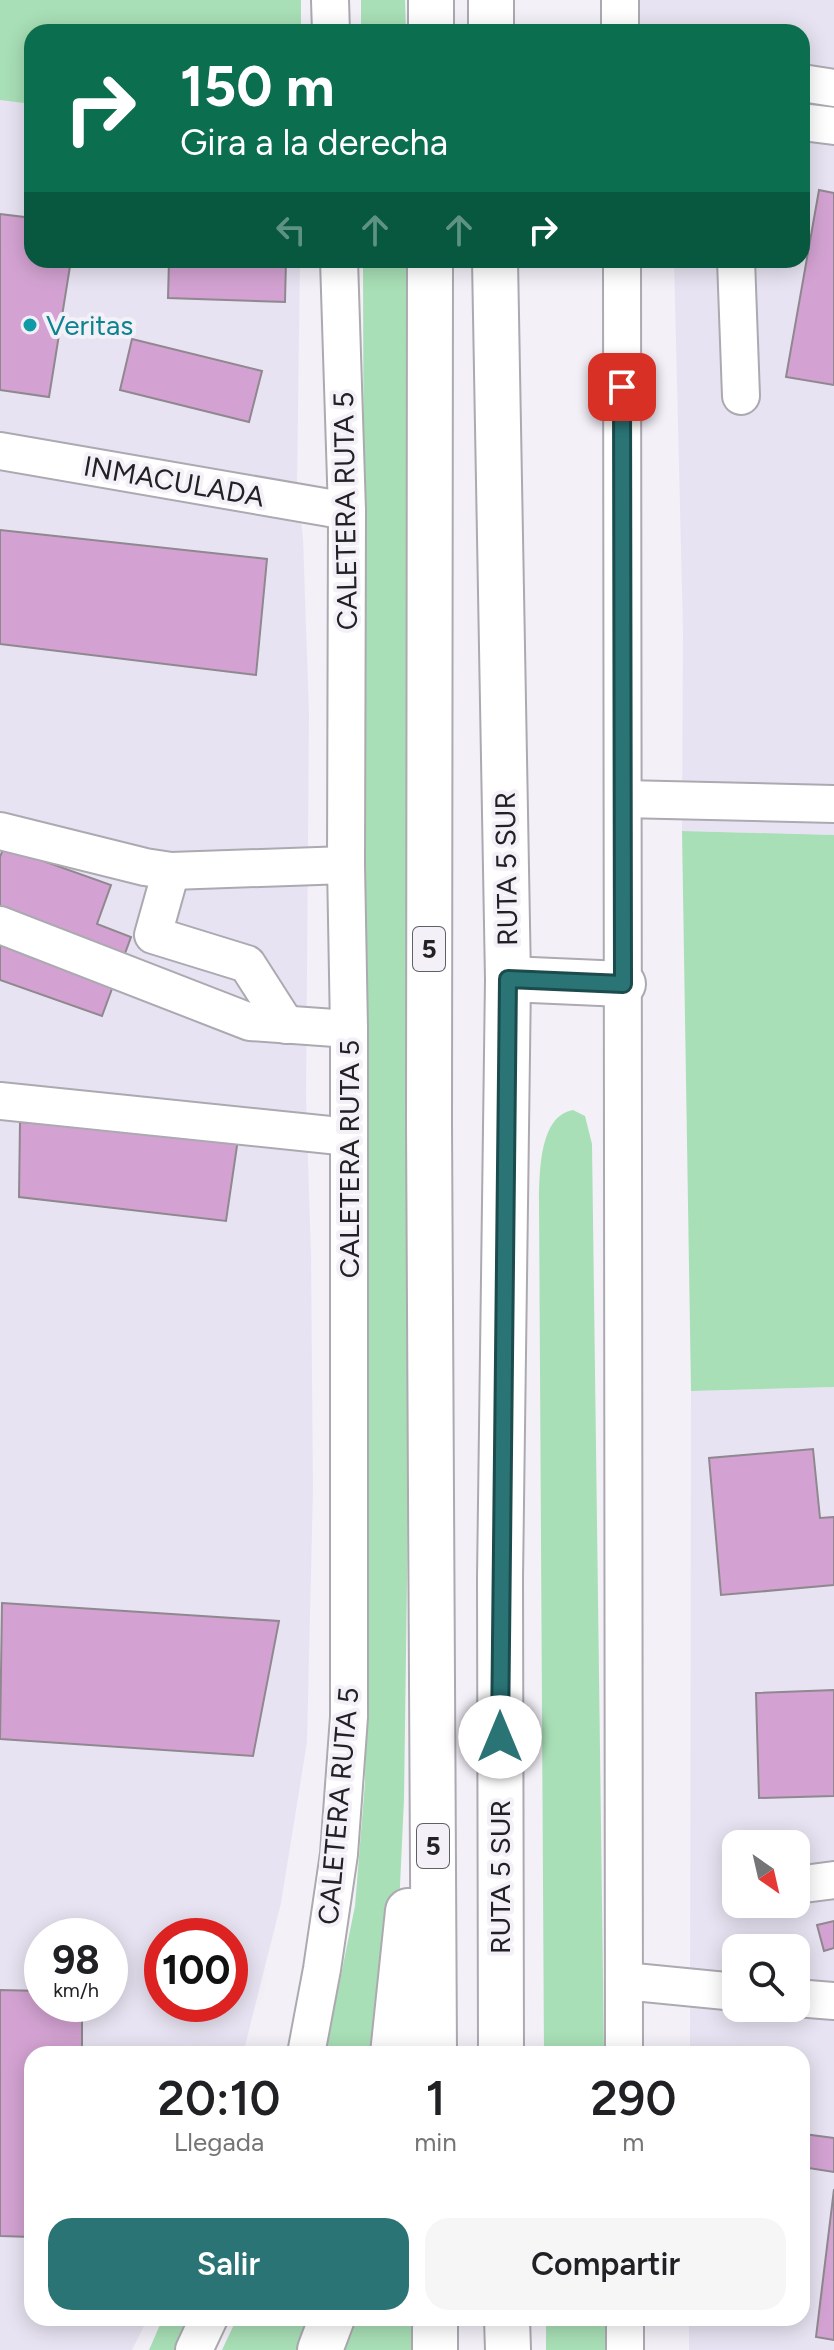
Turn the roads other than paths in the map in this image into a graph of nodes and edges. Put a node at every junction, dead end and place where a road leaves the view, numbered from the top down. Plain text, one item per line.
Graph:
1 (330, 0) edge
2 (431, 0) edge
3 (491, 0) edge
4 (620, 0) edge
5 (331, 24) edge
6 (431, 24) edge
7 (491, 24) edge
8 (620, 24) edge
9 (810, 84) edge
10 (834, 88) edge
11 (810, 123) edge
12 (834, 126) edge
13 (339, 268) edge
14 (430, 268) edge
15 (495, 268) edge
16 (622, 268) edge
17 (736, 268) edge
18 (741, 396) dead end
19 (0, 451) edge
20 (347, 511) junction
21 (623, 799) junction
22 (834, 804) edge
23 (0, 831) edge
24 (346, 865) junction
25 (171, 871) junction
26 (0, 925) edge
27 (508, 979) junction
28 (623, 984) junction
29 (286, 1025) junction
30 (349, 1029) junction
31 (0, 1101) edge
32 (349, 1137) junction
33 (432, 1638) junction
34 (834, 1880) edge
35 (810, 1883) edge
36 (624, 1981) junction
37 (722, 1991) edge
38 (810, 1999) edge
39 (834, 2001) edge
40 (308, 2046) edge
41 (394, 2046) edge
42 (434, 2046) edge
43 (501, 2046) edge
44 (624, 2046) edge
45 (205, 2326) edge
46 (329, 2326) edge
47 (435, 2326) edge
48 (507, 2326) edge
49 (625, 2326) edge
50 (194, 2350) edge
51 (320, 2350) edge
52 (435, 2350) edge
53 (508, 2350) edge
54 (625, 2350) edge

1 - 5 street
2 - 6 highway
3 - 7 highway
4 - 8 street
9 - 10 street
11 - 12 street
13 - 20 street, CALETERA RUTA 5
14 - 33 highway, 5
15 - 27 highway, RUTA 5 SUR
16 - 21 street
17 - 18 street
19 - 20 street, INMACULADA
20 - 24 street, CALETERA RUTA 5
21 - 22 street
21 - 28 street
23 - 25 street
24 - 25 street
24 - 30 street, CALETERA RUTA 5
25 - 29 street
26 - 29 street
27 - 28 highway
27 - 43 highway, RUTA 5 SUR
28 - 36 street
29 - 30 street
30 - 32 street, CALETERA RUTA 5
31 - 32 street
32 - 40 street, CALETERA RUTA 5
33 - 41 highway
33 - 42 highway, 5
34 - 35 street
36 - 37 street
36 - 44 street
38 - 39 street
45 - 50 street
46 - 51 highway
47 - 52 highway
48 - 53 highway
49 - 54 street

